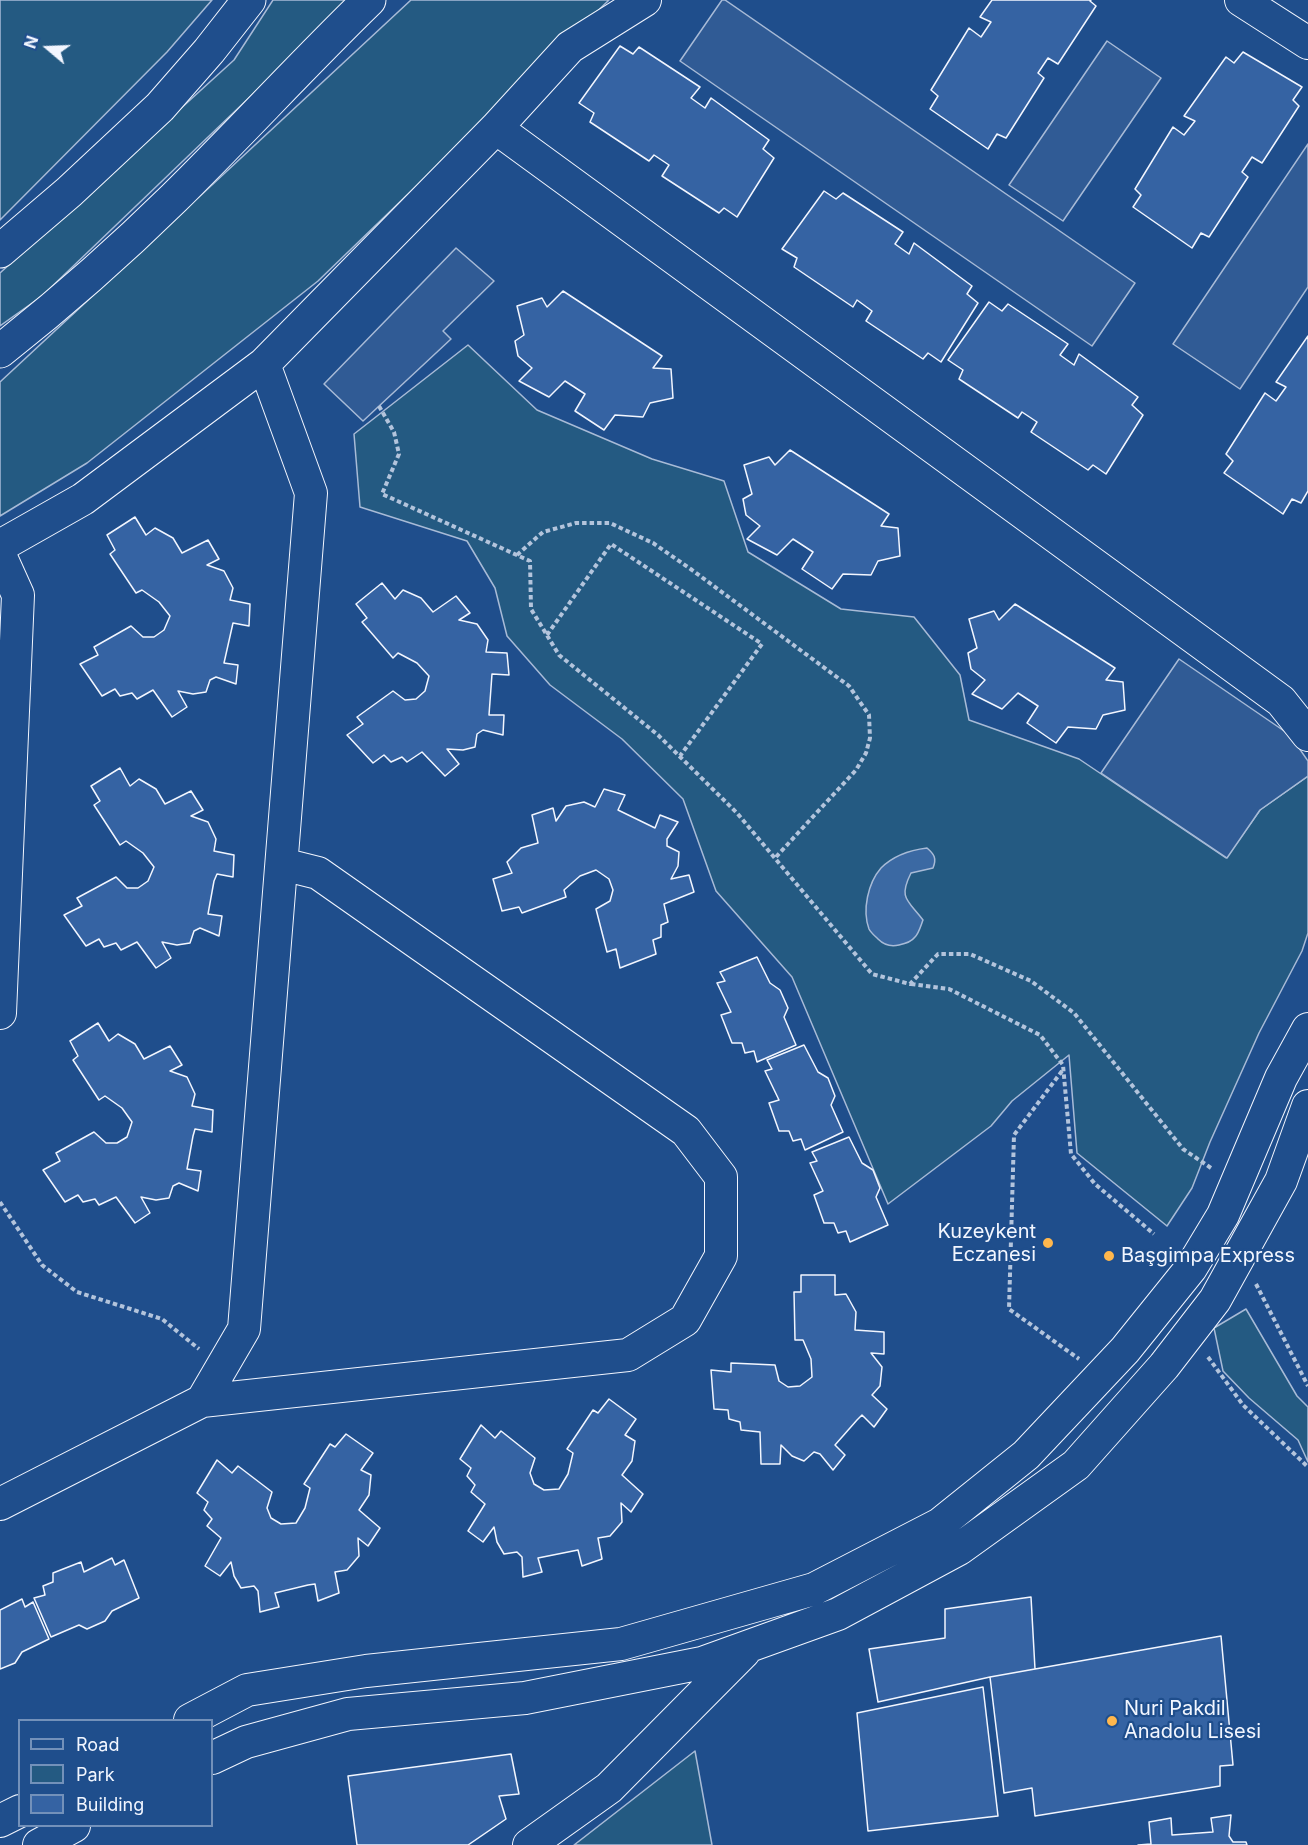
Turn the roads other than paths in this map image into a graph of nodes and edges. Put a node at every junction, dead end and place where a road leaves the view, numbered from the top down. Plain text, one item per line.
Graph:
1 (249, 0) edge
2 (369, 0) edge
3 (645, 0) edge
4 (1241, 0) edge
5 (1308, 43) edge
6 (496, 128) junction
7 (0, 251) edge
8 (0, 351) edge
9 (264, 364) junction
10 (0, 546) edge
11 (0, 555) edge
12 (1294, 706) edge
13 (1308, 735) edge
14 (282, 864) junction
15 (0, 1013) edge
16 (1308, 1029) edge
17 (1308, 1106) edge
18 (202, 1401) junction
19 (0, 1504) edge
20 (751, 1645) junction
21 (192, 1719) edge
22 (213, 1758) edge
23 (18, 1812) edge
24 (0, 1821) edge
25 (72, 1827) edge
26 (39, 1845) edge
27 (529, 1845) edge

1 - 7 highway
2 - 8 highway
3 - 6 street
4 - 5 street
6 - 9 street
6 - 12 street
9 - 10 street
9 - 14 street
11 - 15 street
12 - 13 street
14 - 18 street
14 - 18 street
16 - 21 street
17 - 20 street
18 - 19 street
20 - 22 street
20 - 27 street
23 - 24 street
25 - 26 street

